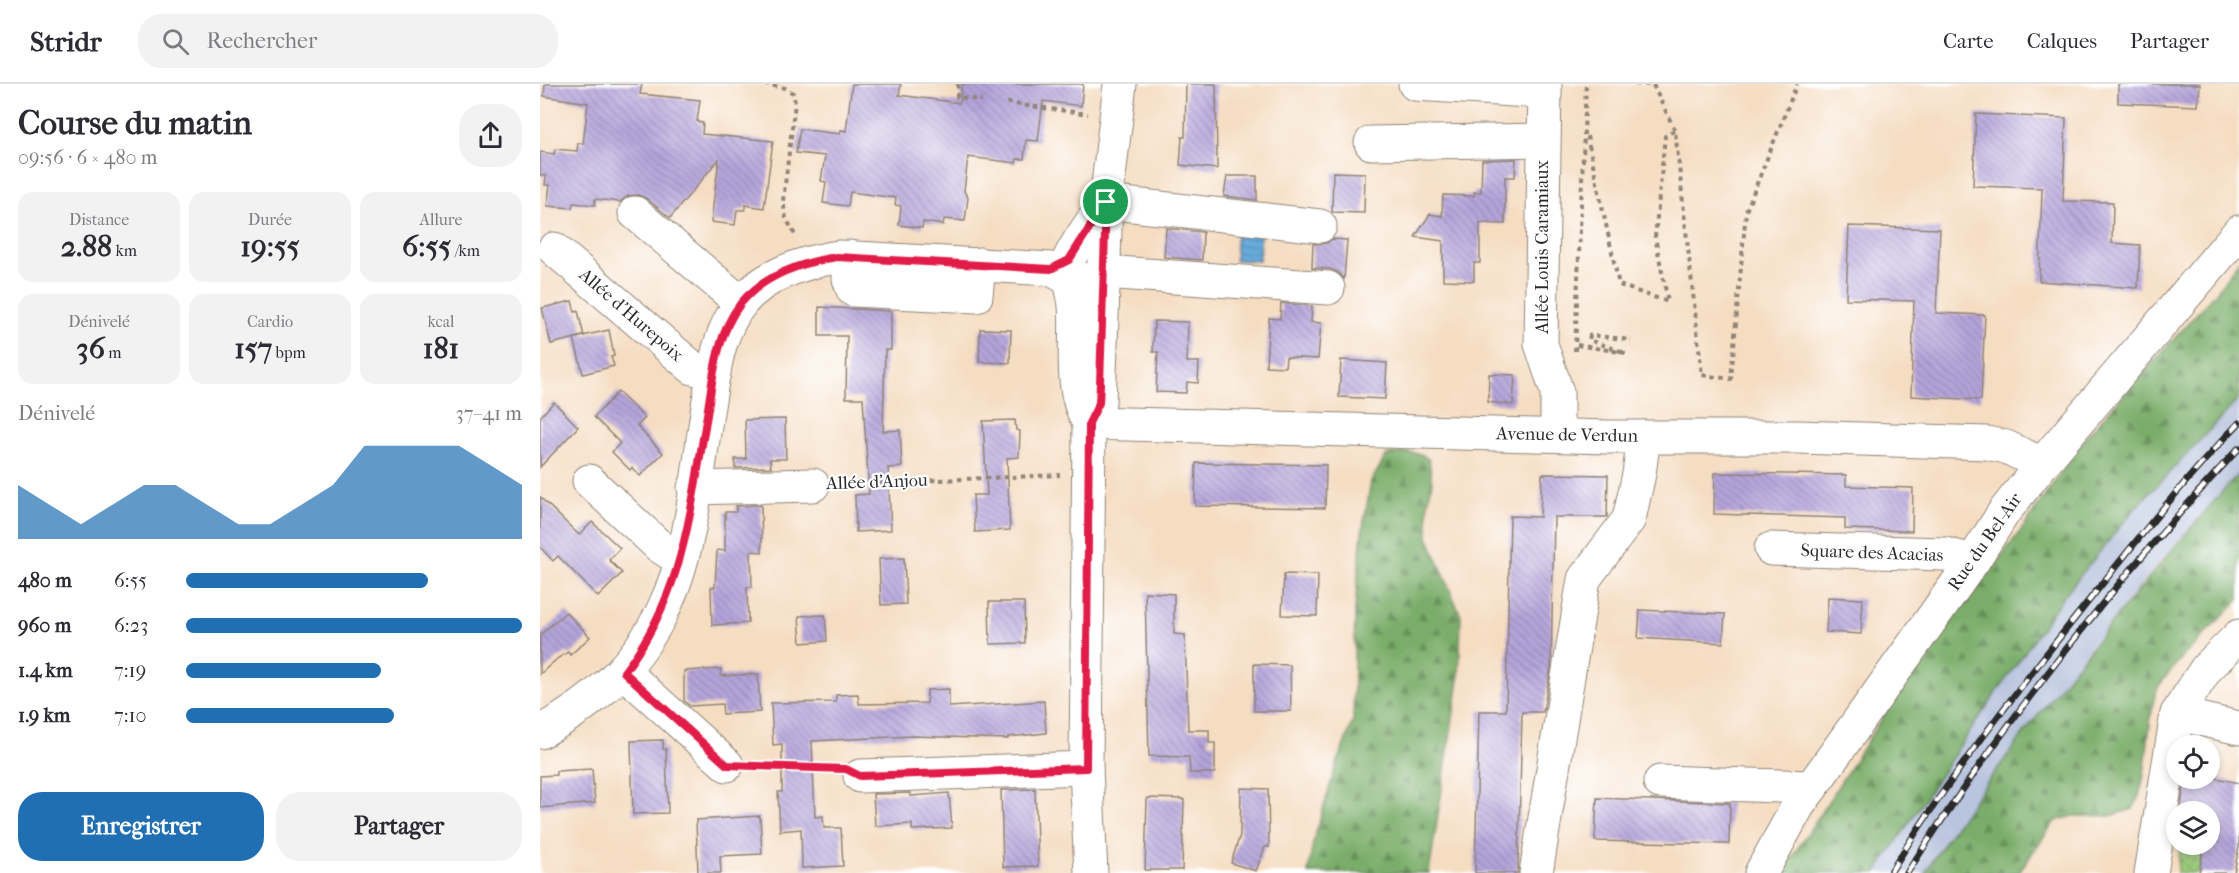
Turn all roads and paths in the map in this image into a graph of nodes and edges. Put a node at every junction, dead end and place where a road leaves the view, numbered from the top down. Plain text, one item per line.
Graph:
1 (764, 84) edge
2 (958, 84) edge
3 (1120, 84) edge
4 (1414, 84) edge
5 (1586, 84) edge
6 (1635, 84) edge
7 (1797, 84) edge
8 (1545, 88) edge
9 (982, 100) dead end
10 (1007, 103) dead end
11 (1116, 118) junction
12 (1585, 128) junction
13 (1675, 130) junction
14 (1543, 140) junction
15 (1371, 143) dead end
16 (1106, 202) junction
17 (635, 213) dead end
18 (1320, 226) dead end
19 (2239, 232) edge
20 (554, 249) dead end
21 (806, 263) junction
22 (1063, 269) junction
23 (1104, 272) junction
24 (1328, 288) dead end
25 (741, 303) junction
26 (1631, 340) dead end
27 (1577, 345) junction
28 (1573, 358) dead end
29 (714, 374) junction
30 (1089, 423) junction
31 (1557, 435) junction
32 (1644, 437) junction
33 (2042, 464) junction
34 (1060, 475) dead end
35 (589, 481) dead end
36 (813, 485) joint
37 (694, 488) junction
38 (1771, 549) dead end
39 (681, 560) junction
40 (1973, 561) junction
41 (2239, 636) edge
42 (624, 672) junction
43 (2176, 714) junction
44 (2239, 728) edge
45 (540, 732) edge
46 (727, 765) joint
47 (1086, 768) junction
48 (860, 776) joint
49 (1660, 782) dead end
50 (1812, 787) junction
51 (1091, 873) edge
52 (1536, 873) edge
53 (1761, 873) edge
54 (2151, 873) edge

1 - 21 path
2 - 9 path
3 - 11 street
4 - 8 street, Allée Louis Caramiaux
5 - 12 path
6 - 13 path
7 - 13 path
8 - 14 street, Allée Louis Caramiaux
10 - 11 path
11 - 16 street
12 - 13 path
12 - 27 path
14 - 15 street
14 - 31 street, Allée Louis Caramiaux
16 - 18 street
16 - 22 street
16 - 23 street
17 - 25 street
19 - 33 street, Rue du Bel-Air
20 - 29 street, Allée d'Hurepoix
21 - 22 street
21 - 25 street
22 - 23 street
22 - 30 street
23 - 24 street
23 - 30 street
25 - 29 street
26 - 27 path
27 - 28 path
29 - 37 street
30 - 31 street, Avenue de Verdun
30 - 47 street
31 - 32 street, Avenue de Verdun
32 - 33 street, Avenue de Verdun
32 - 52 street
33 - 40 street, Rue du Bel-Air
34 - 36 path, Allée d'Anjou
35 - 39 street
36 - 37 street, Allée d'Anjou
37 - 39 street
38 - 40 street, Square des Acacias
39 - 42 street
40 - 50 street, Rue du Bel-Air
41 - 43 street
42 - 45 street
42 - 46 street
43 - 44 street
43 - 54 street
46 - 48 path
47 - 48 street
47 - 51 street
49 - 50 street
50 - 53 street, Rue du Bel-Air

